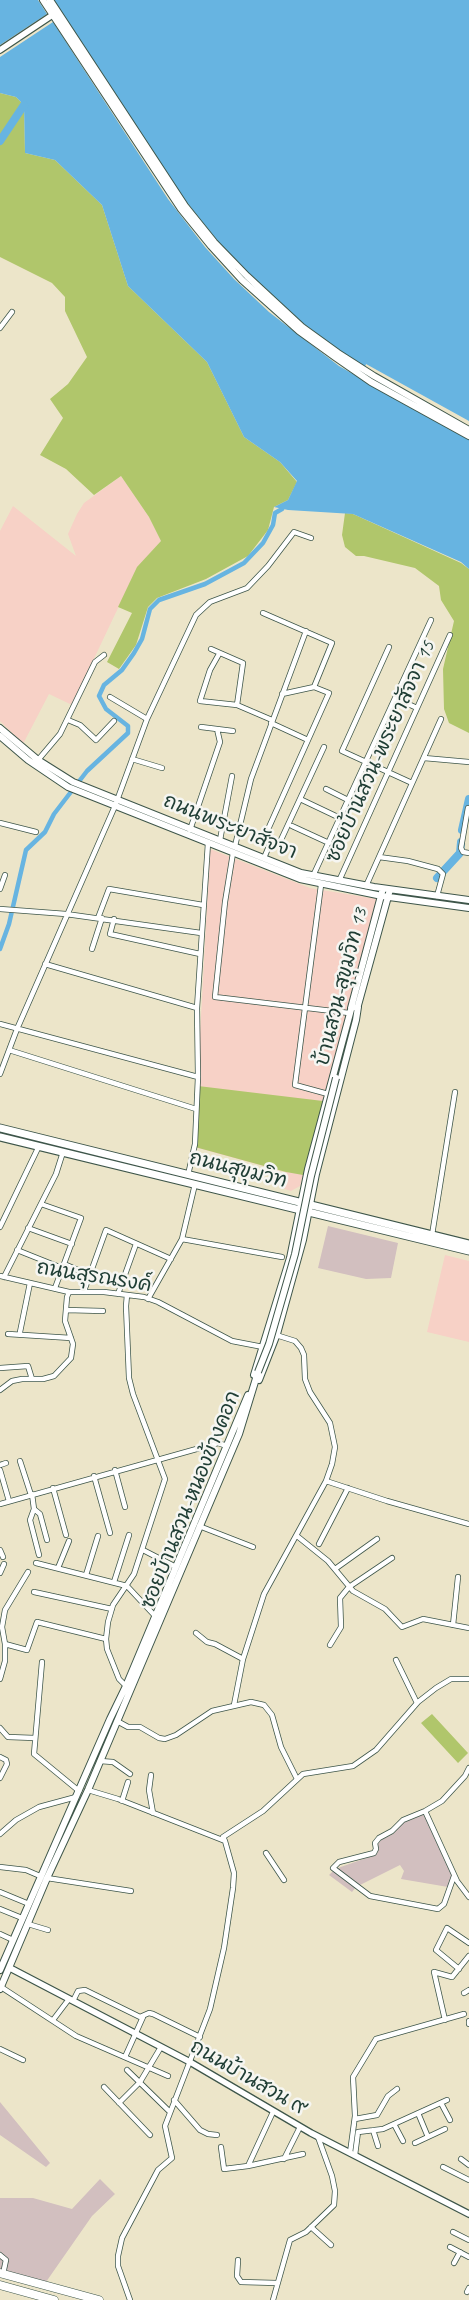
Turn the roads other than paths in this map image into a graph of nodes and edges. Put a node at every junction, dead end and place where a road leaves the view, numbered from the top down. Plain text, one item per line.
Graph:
1 (43, 0) edge
2 (50, 0) edge
3 (55, 13) junction
4 (0, 50) edge
5 (12, 312) dead end
6 (0, 328) edge
7 (469, 430) edge
8 (469, 436) edge
9 (311, 538) dead end
10 (263, 613) dead end
11 (431, 620) dead end
12 (306, 631) junction
13 (450, 635) dead end
14 (389, 647) dead end
15 (211, 649) dead end
16 (219, 654) junction
17 (104, 655) dead end
18 (314, 687) junction
19 (282, 694) junction
20 (110, 697) dead end
21 (395, 698) junction
22 (237, 705) junction
23 (417, 708) junction
24 (147, 719) junction
25 (441, 719) dead end
26 (68, 720) junction
27 (114, 721) dead end
28 (271, 721) junction
29 (201, 727) dead end
30 (217, 729) junction
31 (233, 730) dead end
32 (0, 731) edge
33 (308, 740) junction
34 (324, 747) dead end
35 (424, 758) junction
36 (132, 759) junction
37 (38, 760) junction
38 (366, 762) junction
39 (469, 762) edge
40 (162, 768) dead end
41 (388, 772) junction
42 (232, 776) dead end
43 (412, 783) junction
44 (70, 785) junction
45 (326, 789) dead end
46 (300, 799) junction
47 (348, 800) junction
48 (116, 803) junction
49 (468, 808) dead end
50 (340, 818) junction
51 (0, 824) edge
52 (292, 826) dead end
53 (36, 832) dead end
54 (190, 832) junction
55 (272, 839) junction
56 (220, 840) junction
57 (208, 843) junction
58 (329, 843) junction
59 (234, 850) junction
60 (469, 852) edge
61 (379, 857) junction
62 (264, 858) junction
63 (5, 875) dead end
64 (313, 876) junction
65 (338, 881) junction
66 (321, 885) junction
67 (366, 886) junction
68 (0, 889) edge
69 (386, 893) junction
70 (437, 896) junction
71 (469, 900) edge
72 (202, 905) junction
73 (469, 908) edge
74 (0, 909) edge
75 (66, 914) junction
76 (100, 918) junction
77 (114, 919) junction
78 (201, 933) junction
79 (92, 950) dead end
80 (200, 954) junction
81 (45, 964) junction
82 (355, 1006) junction
83 (197, 1008) junction
84 (304, 1008) junction
85 (349, 1013) junction
86 (0, 1024) edge
87 (17, 1029) junction
88 (9, 1050) junction
89 (0, 1074) edge
90 (198, 1077) junction
91 (455, 1092) dead end
92 (328, 1094) junction
93 (196, 1109) junction
94 (0, 1128) edge
95 (0, 1137) edge
96 (39, 1146) junction
97 (63, 1152) junction
98 (188, 1174) junction
99 (195, 1184) junction
100 (41, 1204) junction
101 (300, 1206) junction
102 (310, 1208) junction
103 (0, 1227) edge
104 (28, 1228) junction
105 (432, 1235) junction
106 (182, 1239) junction
107 (72, 1244) junction
108 (136, 1244) junction
109 (469, 1244) edge
110 (17, 1250) junction
111 (469, 1251) edge
112 (291, 1252) junction
113 (299, 1254) junction
114 (282, 1257) dead end
115 (171, 1259) junction
116 (63, 1266) junction
117 (90, 1275) junction
118 (2, 1276) edge
119 (30, 1283) junction
120 (55, 1288) junction
121 (84, 1291) junction
122 (69, 1292) junction
123 (118, 1294) junction
124 (127, 1295) junction
125 (148, 1299) junction
126 (66, 1310) junction
127 (103, 1311) dead end
128 (20, 1332) dead end
129 (8, 1334) dead end
130 (276, 1335) junction
131 (71, 1338) junction
132 (263, 1347) junction
133 (0, 1368) edge
134 (258, 1372) joint
135 (32, 1379) junction
136 (0, 1390) edge
137 (245, 1408) junction
138 (227, 1446) junction
139 (159, 1458) junction
140 (20, 1461) dead end
141 (6, 1462) dead end
142 (0, 1465) edge
143 (0, 1470) edge
144 (115, 1470) junction
145 (94, 1476) junction
146 (326, 1480) junction
147 (53, 1488) junction
148 (348, 1488) junction
149 (32, 1494) junction
150 (9, 1501) junction
151 (0, 1504) edge
152 (125, 1507) dead end
153 (34, 1509) junction
154 (469, 1524) edge
155 (199, 1526) junction
156 (110, 1533) dead end
157 (66, 1535) dead end
158 (129, 1535) dead end
159 (98, 1536) dead end
160 (297, 1536) junction
161 (378, 1539) dead end
162 (47, 1540) dead end
163 (68, 1541) dead end
164 (319, 1544) dead end
165 (253, 1548) dead end
166 (0, 1550) edge
167 (143, 1550) junction
168 (39, 1555) dead end
169 (3, 1557) dead end
170 (392, 1558) dead end
171 (36, 1563) dead end
172 (4, 1564) dead end
173 (176, 1567) junction
174 (58, 1568) junction
175 (335, 1570) junction
176 (28, 1572) dead end
177 (0, 1573) edge
178 (86, 1575) junction
179 (458, 1577) dead end
180 (114, 1582) junction
181 (127, 1586) junction
182 (350, 1587) junction
183 (34, 1592) dead end
184 (112, 1609) junction
185 (158, 1618) junction
186 (453, 1625) junction
187 (1, 1627) edge
188 (469, 1628) edge
189 (196, 1633) dead end
190 (106, 1639) junction
191 (5, 1644) junction
192 (330, 1645) dead end
193 (243, 1659) junction
194 (396, 1660) dead end
195 (42, 1662) dead end
196 (0, 1679) edge
197 (469, 1679) edge
198 (126, 1686) junction
199 (417, 1704) junction
200 (234, 1705) junction
201 (117, 1721) junction
202 (0, 1728) edge
203 (35, 1738) junction
204 (95, 1752) junction
205 (0, 1756) edge
206 (101, 1758) junction
207 (469, 1768) edge
208 (130, 1774) dead end
209 (151, 1775) dead end
210 (0, 1778) edge
211 (297, 1779) junction
212 (128, 1782) dead end
213 (88, 1790) junction
214 (78, 1794) junction
215 (122, 1801) junction
216 (425, 1811) junction
217 (152, 1813) junction
218 (0, 1834) edge
219 (225, 1841) junction
220 (266, 1853) dead end
221 (0, 1867) edge
222 (454, 1876) junction
223 (43, 1877) junction
224 (284, 1880) dead end
225 (132, 1891) dead end
226 (0, 1892) edge
227 (469, 1897) edge
228 (29, 1904) junction
229 (0, 1909) edge
230 (22, 1918) junction
231 (28, 1924) junction
232 (48, 1930) dead end
233 (0, 1934) edge
234 (13, 1940) junction
235 (469, 1943) edge
236 (469, 1956) edge
237 (2, 1963) edge
238 (10, 1968) junction
239 (459, 1969) junction
240 (0, 1970) edge
241 (1, 1988) edge
242 (469, 1990) edge
243 (464, 1994) dead end
244 (71, 2000) junction
245 (464, 2014) dead end
246 (143, 2016) junction
247 (53, 2020) junction
248 (445, 2020) junction
249 (135, 2033) junction
250 (200, 2037) junction
251 (161, 2047) junction
252 (0, 2049) edge
253 (125, 2057) junction
254 (22, 2060) dead end
255 (190, 2062) junction
256 (150, 2068) junction
257 (127, 2070) dead end
258 (168, 2076) dead end
259 (140, 2082) junction
260 (104, 2088) dead end
261 (397, 2089) dead end
262 (174, 2100) junction
263 (447, 2100) dead end
264 (119, 2103) junction
265 (441, 2103) junction
266 (170, 2112) junction
267 (273, 2112) junction
268 (418, 2113) junction
269 (355, 2119) junction
270 (450, 2120) dead end
271 (394, 2124) junction
272 (300, 2127) junction
273 (445, 2129) dead end
274 (373, 2130) junction
275 (150, 2135) dead end
276 (217, 2135) dead end
277 (318, 2137) junction
278 (428, 2137) junction
279 (403, 2141) dead end
280 (415, 2143) dead end
281 (378, 2146) dead end
282 (221, 2147) dead end
283 (303, 2154) dead end
284 (352, 2154) junction
285 (284, 2159) junction
286 (461, 2159) dead end
287 (469, 2165) edge
288 (248, 2166) junction
289 (443, 2167) dead end
290 (469, 2180) edge
291 (469, 2214) edge
292 (311, 2227) junction
293 (453, 2232) dead end
294 (469, 2240) edge
295 (331, 2245) dead end
296 (450, 2247) dead end
297 (460, 2252) junction
298 (0, 2255) edge
299 (469, 2256) edge
300 (238, 2260) dead end
301 (454, 2263) dead end
302 (1, 2274) edge
303 (277, 2283) junction
304 (0, 2285) edge
305 (54, 2300) edge
306 (99, 2300) edge
307 (130, 2300) edge
308 (273, 2300) edge

1 - 3 main road
2 - 3 main road
3 - 4 street
3 - 7 main road
3 - 8 main road
5 - 6 street
9 - 24 street
10 - 12 street
11 - 21 street
12 - 18 street
12 - 19 street
13 - 23 street, ซอยบ้านสวน-พระยาสัจจา 15
14 - 38 street
15 - 16 street
16 - 22 street
16 - 22 street
17 - 26 street
18 - 19 street
18 - 33 street
19 - 28 street
20 - 24 street
21 - 23 street
21 - 38 street
22 - 28 street
23 - 41 street, ซอยบ้านสวน-พระยาสัจจา 15
24 - 36 street
25 - 35 street
26 - 27 street
26 - 37 street
28 - 33 street
28 - 59 street
29 - 30 street
30 - 31 street
30 - 54 street
32 - 37 main road, ถนนพระยาสัจจา
32 - 44 main road, ถนนพระยาสัจจา
33 - 55 street
34 - 46 street
35 - 39 street
35 - 43 street
36 - 40 street
36 - 48 street
37 - 44 main road, ถนนพระยาสัจจา
38 - 41 street
38 - 47 street
41 - 43 street
41 - 65 street, ซอยบ้านสวน-พระยาสัจจา 15
42 - 56 street
43 - 61 street
44 - 48 main road, ถนนพระยาสัจจา
45 - 47 street
46 - 50 street
46 - 55 street
47 - 50 street
48 - 54 main road, ถนนพระยาสัจจา
48 - 75 street
49 - 60 street
50 - 58 street
51 - 53 street
52 - 58 street
54 - 56 main road, ถนนพระยาสัจจา
54 - 57 main road, ถนนพระยาสัจจา
55 - 62 street
56 - 59 main road, ถนนพระยาสัจจา
57 - 59 main road, ถนนพระยาสัจจา
57 - 72 street
58 - 64 street
59 - 62 main road, ถนนพระยาสัจจา
59 - 66 main road, ถนนพระยาสัจจา
59 - 84 street
61 - 67 street
61 - 70 street
62 - 64 main road, ถนนพระยาสัจจา
63 - 68 street
64 - 65 main road, ถนนพระยาสัจจา
65 - 67 main road, ถนนพระยาสัจจา
66 - 69 main road, ถนนพระยาสัจจา
66 - 84 street
67 - 69 main road, ถนนพระยาสัจจา
69 - 70 main road, ถนนพระยาสัจจา
69 - 73 main road, ถนนพระยาสัจจา
69 - 82 main road, บ้านสวน-สุขุมวิท 13
70 - 71 main road, ถนนพระยาสัจจา
72 - 76 street
72 - 78 street
74 - 75 street
75 - 76 street
75 - 81 street
76 - 77 street
76 - 79 street
77 - 78 street
77 - 80 street
78 - 80 street
80 - 83 street
81 - 83 street
81 - 87 street
82 - 85 main road
82 - 102 main road
82 - 134 main road, บ้านสวน-สุขุมวิท 13, bridge
83 - 90 street
84 - 85 street
84 - 92 street
85 - 92 main road
86 - 87 street
87 - 88 street
87 - 90 street
88 - 89 street
88 - 93 street
90 - 93 street
91 - 105 street
92 - 101 main road
93 - 98 street
94 - 98 main road, ถนนสุขุมวิท
95 - 96 main road, ถนนสุขุมวิท
96 - 97 main road, ถนนสุขุมวิท
96 - 103 street
97 - 99 main road, ถนนสุขุมวิท
97 - 100 street
98 - 101 main road, ถนนสุขุมวิท
99 - 101 main road, ถนนสุขุมวิท
99 - 106 street
100 - 104 street
100 - 107 street
101 - 102 main road, ถนนสุขุมวิท
101 - 112 main road
102 - 105 main road, ถนนสุขุมวิท
102 - 111 main road, ถนนสุขุมวิท
102 - 113 main road
104 - 107 street
104 - 110 street
105 - 109 main road, ถนนสุขุมวิท
106 - 114 street
106 - 115 street
107 - 116 street
108 - 115 street
108 - 117 street
108 - 123 street
110 - 116 street
110 - 118 street
112 - 113 main road
112 - 132 main road
113 - 130 main road
115 - 125 street
116 - 117 street
116 - 120 street
117 - 121 street
118 - 119 street, ถนนสุรณรงค์
119 - 120 street, ถนนสุรณรงค์
119 - 128 street
120 - 122 street, ถนนสุรณรงค์
121 - 122 street, ถนนสุรณรงค์
121 - 123 street, ถนนสุรณรงค์
122 - 126 street
123 - 124 street, ถนนสุรณรงค์
124 - 125 street, ถนนสุรณรงค์
124 - 139 street
125 - 132 street, ถนนสุรณรงค์
126 - 127 street
126 - 131 street
129 - 131 street
130 - 137 main road
130 - 146 street
131 - 135 street
132 - 137 main road
133 - 135 street
134 - 137 main road, ซอยบ้านสวน-หนองข้างคอก
135 - 136 street
137 - 138 main road, ซอยบ้านสวน-หนองข้างคอก
137 - 155 main road, ซอยบ้านสวน-หนองข้างคอก
138 - 139 street
138 - 173 main road, ซอยบ้านสวน-หนองข้างคอก
139 - 144 street
139 - 167 street
140 - 149 street
141 - 142 street
143 - 150 street
144 - 145 street
144 - 152 street
145 - 147 street
145 - 156 street
146 - 148 street
146 - 160 street
147 - 149 street
147 - 157 street
148 - 154 street
148 - 164 street
149 - 150 street
149 - 153 street
150 - 151 street
153 - 162 street
153 - 168 street
155 - 165 street
155 - 185 main road, ซอยบ้านสวน-หนองข้างคอก
158 - 180 street
159 - 178 street
160 - 175 street
160 - 193 street
161 - 175 street
163 - 174 street
166 - 169 street
167 - 173 street
167 - 181 street
170 - 182 street
171 - 174 street
172 - 177 street
173 - 185 main road, ซอยบ้านสวน-หนองข้างคอก
174 - 178 street
175 - 182 street
176 - 187 street
178 - 180 street
179 - 186 street
180 - 181 street
181 - 184 street
181 - 185 street
182 - 186 street
182 - 192 street
183 - 184 street
184 - 190 street
185 - 198 main road, ซอยบ้านสวน-หนองข้างคอก
185 - 201 main road, ซอยบ้านสวน-หนองข้างคอก
186 - 188 street
187 - 191 street
189 - 193 street
190 - 191 street
190 - 198 street
191 - 196 street
193 - 200 street
194 - 199 street
195 - 203 street
197 - 199 street
198 - 204 main road, ซอยบ้านสวน-หนองข้างคอก
199 - 211 street
200 - 201 street
200 - 211 street
201 - 206 main road, ซอยบ้านสวน-หนองข้างคอก
202 - 203 street
203 - 214 street
204 - 206 main road
204 - 214 main road, ซอยบ้านสวน-หนองข้างคอก
205 - 210 street
206 - 208 street
206 - 213 main road, ซอยบ้านสวน-หนองข้างคอก
207 - 216 street
209 - 217 street
211 - 219 street
212 - 215 street
213 - 215 street
213 - 223 main road, ซอยบ้านสวน-หนองข้างคอก
214 - 218 street
214 - 223 main road, ซอยบ้านสวน-หนองข้างคอก
215 - 217 street
216 - 222 street
216 - 222 street
217 - 219 street
219 - 250 street
220 - 224 street
221 - 223 street
222 - 227 street
223 - 225 street
223 - 228 main road, ซอยบ้านสวน-หนองข้างคอก
223 - 231 main road, ซอยบ้านสวน-หนองข้างคอก
226 - 228 street
228 - 230 main road, ซอยบ้านสวน-หนองข้างคอก
229 - 230 street
230 - 234 main road, ซอยบ้านสวน-หนองข้างคอก
231 - 232 street
231 - 238 main road, ซอยบ้านสวน-หนองข้างคอก
233 - 234 street
234 - 237 main road, ซอยบ้านสวน-หนองข้างคอก
235 - 239 street
236 - 239 street
237 - 238 main road
237 - 240 main road, ซอยบ้านสวน-หนองข้างคอก
238 - 241 main road, ซอยบ้านสวน-หนองข้างคอก
238 - 244 street, ถนนบ้านสวน ๙
239 - 248 street
241 - 247 street
242 - 243 street
244 - 246 street
244 - 247 street
244 - 249 street, ถนนบ้านสวน ๙
245 - 248 street
246 - 249 street
246 - 250 street
247 - 253 street
248 - 269 street
249 - 251 street, ถนนบ้านสวน ๙
249 - 253 street
250 - 255 street
251 - 255 street, ถนนบ้านสวน ๙
251 - 256 street
252 - 254 street
253 - 256 street
255 - 262 street
255 - 267 street, ถนนบ้านสวน ๙
256 - 258 street
256 - 259 street
257 - 259 street
259 - 264 street
259 - 266 street
260 - 264 street
261 - 269 street
262 - 266 street
262 - 276 street
263 - 265 street
264 - 275 street
265 - 268 street
265 - 270 street
266 - 307 street
267 - 272 street, ถนนบ้านสวน ๙
267 - 288 street
268 - 271 street
268 - 278 street
269 - 284 street
271 - 274 street
271 - 279 street
272 - 277 street, ถนนบ้านสวน ๙
272 - 285 street
273 - 278 street
274 - 281 street
274 - 284 street
277 - 284 street, ถนนบ้านสวน ๙
277 - 292 street
278 - 280 street
282 - 288 street
283 - 285 street
284 - 291 street, ถนนบ้านสวน ๙
285 - 288 street
286 - 287 street
289 - 290 street
292 - 295 street
292 - 303 street
293 - 294 street
296 - 297 street
297 - 299 street
297 - 301 street
298 - 302 street
300 - 303 street
302 - 306 highway
303 - 308 street
304 - 305 highway

